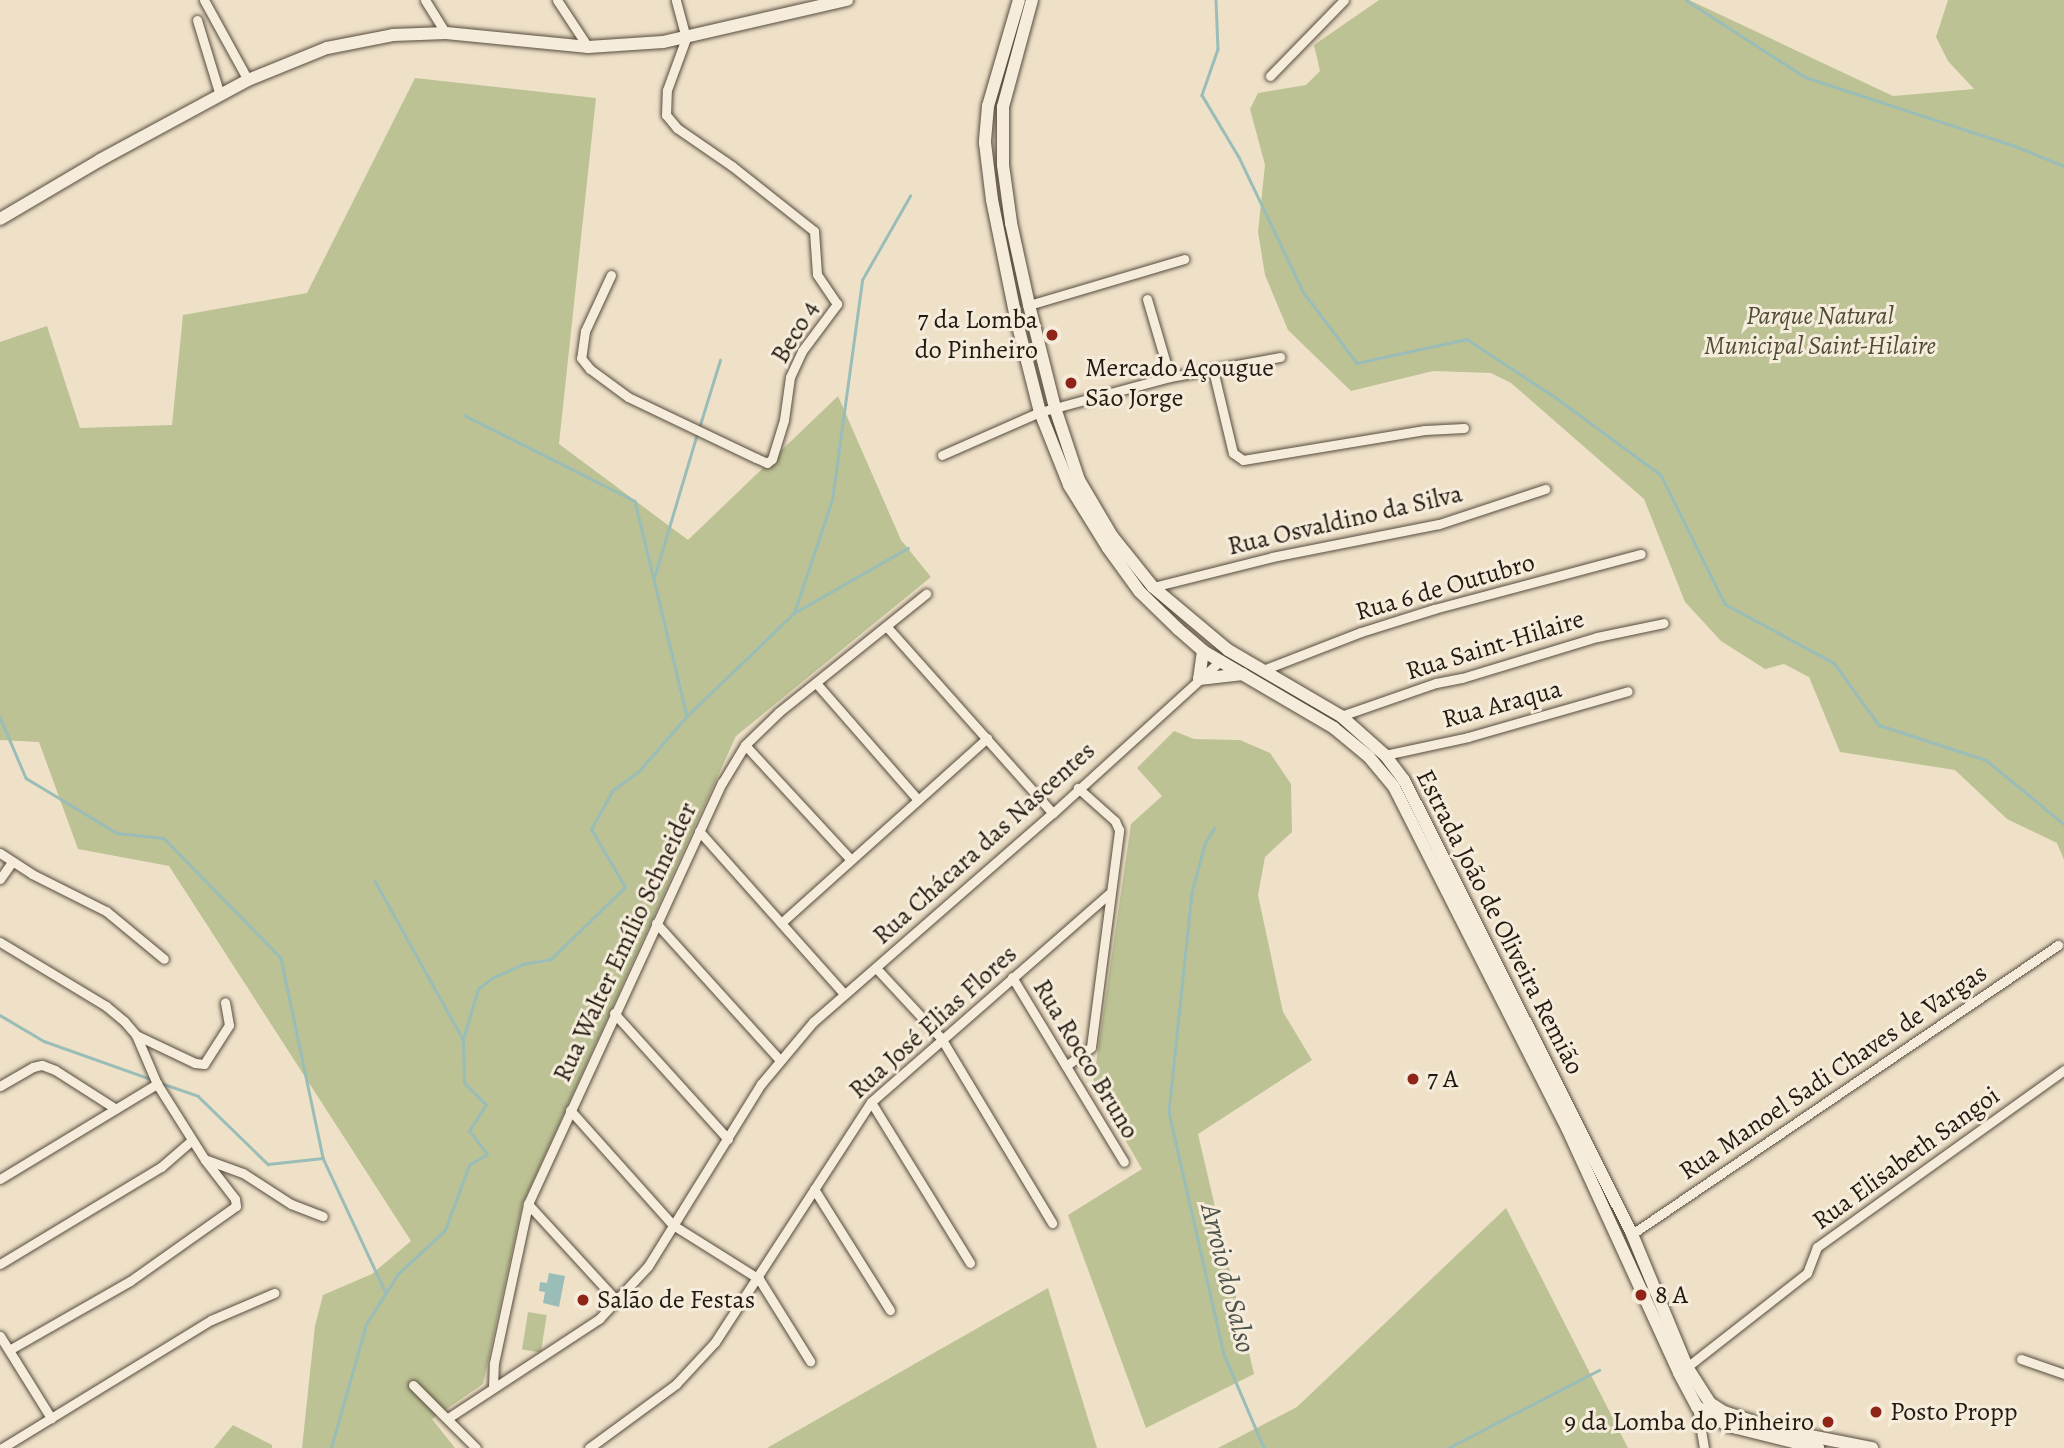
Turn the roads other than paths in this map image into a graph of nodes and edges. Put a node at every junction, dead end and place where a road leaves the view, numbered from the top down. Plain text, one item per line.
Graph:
1 (204, 0) edge
2 (425, 0) edge
3 (557, 0) edge
4 (676, 0) edge
5 (847, 0) edge
6 (1019, 0) edge
7 (1032, 0) edge
8 (1344, 0) edge
9 (197, 20) dead end
10 (446, 33) junction
11 (686, 38) junction
12 (588, 47) junction
13 (1270, 76) dead end
14 (248, 80) junction
15 (220, 95) junction
16 (0, 219) edge
17 (1184, 260) dead end
18 (611, 275) dead end
19 (1147, 299) dead end
20 (1029, 305) junction
21 (1280, 357) dead end
22 (1213, 370) junction
23 (1170, 377) junction
24 (1055, 408) junction
25 (1040, 412) junction
26 (1464, 428) dead end
27 (942, 455) dead end
28 (1545, 489) dead end
29 (1641, 554) dead end
30 (1153, 587) junction
31 (926, 594) dead end
32 (1664, 623) dead end
33 (887, 626) junction
34 (1203, 651) junction
35 (1220, 661) junction
36 (1263, 670) junction
37 (1243, 674) junction
38 (1199, 680) junction
39 (816, 683) junction
40 (1628, 691) dead end
41 (1314, 700) junction
42 (1341, 716) junction
43 (987, 738) junction
44 (745, 745) junction
45 (1385, 755) junction
46 (1078, 788) junction
47 (918, 800) junction
48 (1053, 813) junction
49 (1421, 823) junction
50 (699, 831) junction
51 (0, 853) edge
52 (851, 860) junction
53 (12, 862) junction
54 (0, 879) edge
55 (1110, 894) junction
56 (656, 923) junction
57 (781, 923) junction
58 (0, 942) edge
59 (2058, 945) dead end
60 (164, 959) dead end
61 (876, 968) junction
62 (1012, 977) junction
63 (844, 995) junction
64 (225, 1002) dead end
65 (614, 1013) junction
66 (136, 1035) junction
67 (941, 1038) junction
68 (779, 1059) junction
69 (1066, 1066) junction
70 (2064, 1070) edge
71 (157, 1084) junction
72 (0, 1086) edge
73 (871, 1102) junction
74 (116, 1109) junction
75 (570, 1110) junction
76 (728, 1139) junction
77 (192, 1140) junction
78 (205, 1160) junction
79 (1124, 1162) dead end
80 (0, 1179) edge
81 (814, 1189) junction
82 (528, 1204) junction
83 (323, 1216) dead end
84 (1052, 1223) dead end
85 (673, 1225) junction
86 (1632, 1234) junction
87 (970, 1263) dead end
88 (0, 1264) edge
89 (759, 1279) junction
90 (274, 1293) dead end
91 (617, 1301) junction
92 (890, 1310) dead end
93 (0, 1336) edge
94 (9, 1350) junction
95 (2021, 1359) dead end
96 (810, 1361) dead end
97 (1687, 1367) junction
98 (2064, 1374) edge
99 (413, 1385) dead end
100 (493, 1388) junction
101 (1697, 1407) junction
102 (51, 1418) junction
103 (447, 1418) junction
104 (2, 1448) edge
105 (476, 1448) edge
106 (589, 1448) edge
107 (1704, 1448) edge
108 (1818, 1448) edge
109 (1872, 1448) edge

1 - 14 street
2 - 10 street
3 - 12 street
4 - 11 street
5 - 11 main road
6 - 25 main road, Estrada João de Oliveira Remião
7 - 20 main road, Estrada João de Oliveira Remião
8 - 13 street
9 - 15 street
10 - 12 main road
10 - 14 main road
11 - 12 main road
11 - 18 street, Beco 4
14 - 15 main road
15 - 16 main road
17 - 20 street
19 - 23 street
20 - 24 main road, Estrada João de Oliveira Remião
21 - 22 street
22 - 23 street
22 - 26 street
23 - 24 street
24 - 25 street
24 - 30 main road, Estrada João de Oliveira Remião
25 - 27 street
25 - 34 main road, Estrada João de Oliveira Remião
28 - 30 street, Rua Osvaldino da Silva
29 - 36 street, Rua 6 de Outubro
30 - 35 main road
30 - 36 main road, Estrada João de Oliveira Remião
31 - 33 street, Rua Walter Emílio Schneider
32 - 42 street, Rua Saint-Hilaire
33 - 39 street, Rua Walter Emílio Schneider
33 - 43 street
34 - 35 main road, Estrada João de Oliveira Remião
34 - 38 main road
35 - 37 main road, Estrada João de Oliveira Remião
35 - 38 street, Rua Chácara das Nascentes
35 - 41 main road
36 - 41 main road, Estrada João de Oliveira Remião
37 - 38 main road
37 - 49 main road, Estrada João de Oliveira Remião
38 - 46 street, Rua Chácara das Nascentes
39 - 44 street, Rua Walter Emílio Schneider
39 - 47 street
40 - 45 street, Rua Araqua
41 - 42 main road, Estrada João de Oliveira Remião
42 - 45 main road, Estrada João de Oliveira Remião
43 - 47 street
43 - 48 street
44 - 50 street, Rua Walter Emílio Schneider
44 - 52 street
45 - 49 main road, Estrada João de Oliveira Remião
46 - 48 street, Rua Chácara das Nascentes
46 - 55 street
47 - 52 street
48 - 61 street, Rua Chácara das Nascentes
49 - 86 main road, Estrada João de Oliveira Remião
49 - 101 main road, Estrada João de Oliveira Remião
50 - 56 street, Rua Walter Emílio Schneider
50 - 57 street
51 - 53 street
52 - 57 street
53 - 54 street
53 - 60 street
55 - 62 street, Rua José Elias Flores
55 - 69 street
56 - 65 street, Rua Walter Emílio Schneider
56 - 68 street
57 - 63 street
58 - 66 street
59 - 86 street, Rua Manoel Sadi Chaves de Vargas
61 - 63 street, Rua Chácara das Nascentes
61 - 67 street
62 - 67 street, Rua José Elias Flores
62 - 69 street, Rua Rocco Bruno
63 - 68 street, Rua Chácara das Nascentes
64 - 66 street
65 - 75 street, Rua Walter Emílio Schneider
65 - 76 street
66 - 71 street
67 - 73 street, Rua José Elias Flores
67 - 84 street
68 - 76 street, Rua Chácara das Nascentes
69 - 79 street, Rua Rocco Bruno
70 - 97 street, Rua Elisabeth Sangoi
71 - 74 street
71 - 77 street
72 - 74 street
73 - 81 street, Rua José Elias Flores
73 - 87 street
74 - 80 street
75 - 82 street, Rua Walter Emílio Schneider
75 - 85 street
76 - 85 street, Rua Chácara das Nascentes
77 - 78 street
77 - 88 street
78 - 83 street
78 - 94 street
81 - 89 street, Rua José Elias Flores
81 - 92 street
82 - 91 street
82 - 100 street, Rua Walter Emílio Schneider
85 - 89 street
85 - 91 street, Rua Chácara das Nascentes
86 - 97 main road, Estrada João de Oliveira Remião
89 - 96 street
89 - 106 street, Rua José Elias Flores
90 - 102 street
91 - 100 street, Rua Chácara das Nascentes
93 - 94 street
94 - 102 street
95 - 98 street
97 - 109 main road, Estrada João de Oliveira Remião
99 - 103 street
100 - 103 street, Rua Chácara das Nascentes
101 - 107 street
101 - 108 main road
102 - 104 street
103 - 105 street

